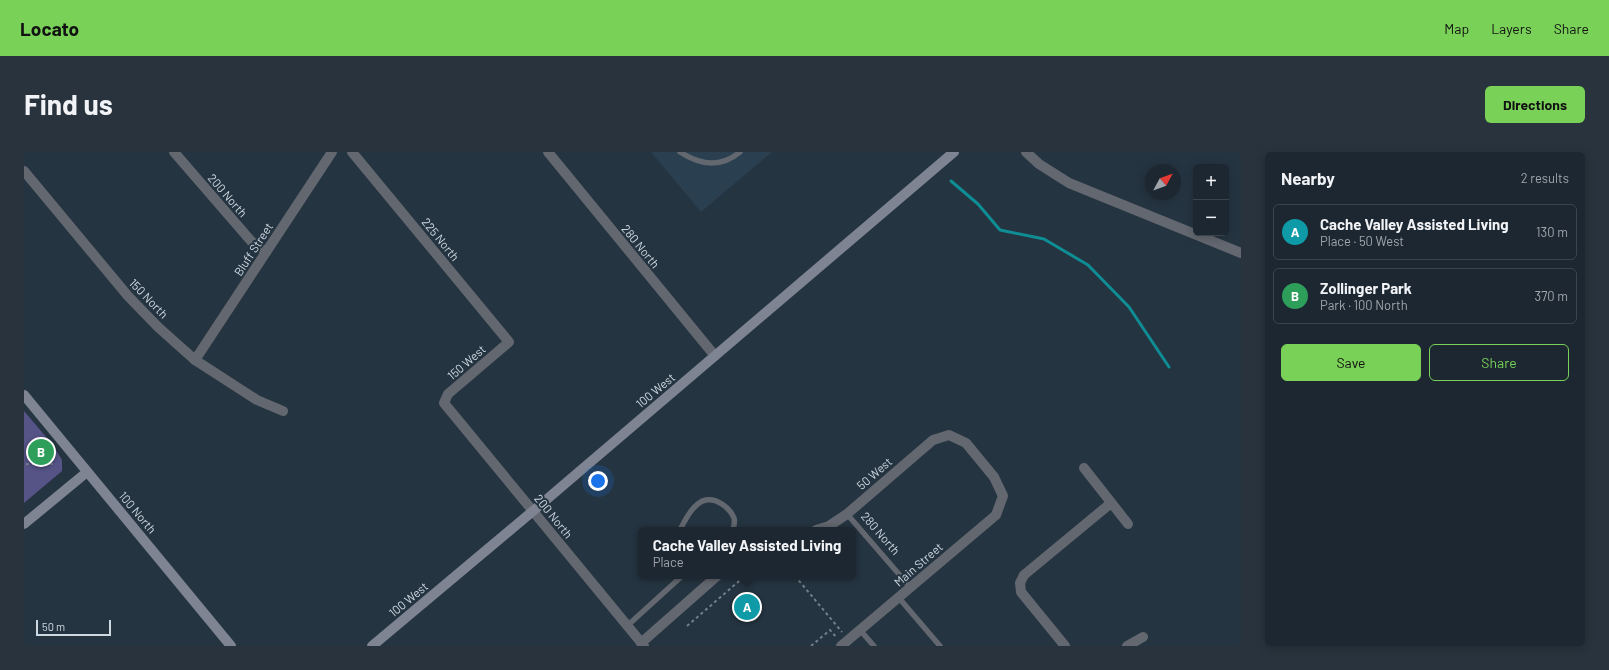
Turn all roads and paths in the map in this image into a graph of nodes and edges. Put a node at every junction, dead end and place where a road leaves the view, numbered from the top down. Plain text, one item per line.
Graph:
1 (174, 152) edge
2 (332, 152) edge
3 (352, 152) edge
4 (548, 152) edge
5 (680, 152) edge
6 (740, 152) edge
7 (954, 152) edge
8 (1026, 152) edge
9 (24, 171) edge
10 (266, 252) junction
11 (1241, 253) edge
12 (509, 342) joint
13 (715, 356) junction
14 (195, 360) junction
15 (24, 395) edge
16 (444, 403) joint
17 (283, 411) dead end
18 (949, 435) joint
19 (26, 464) dead end
20 (53, 464) dead end
21 (1084, 468) dead end
22 (87, 472) junction
23 (1111, 503) junction
24 (533, 511) junction
25 (847, 514) junction
26 (24, 524) edge
27 (1128, 524) dead end
28 (681, 527) edge
29 (733, 527) edge
30 (826, 527) edge
31 (679, 579) edge
32 (714, 579) edge
33 (742, 579) edge
34 (798, 579) edge
35 (910, 587) junction
36 (899, 598) junction
37 (627, 626) junction
38 (687, 626) dead end
39 (860, 630) junction
40 (1143, 637) dead end
41 (642, 644) edge
42 (231, 646) edge
43 (372, 646) edge
44 (811, 646) edge
45 (841, 646) edge
46 (874, 646) edge
47 (940, 646) edge
48 (1065, 646) edge
49 (1127, 646) edge

1 - 10 street, 200 North
2 - 10 street, Bluff Street
3 - 12 street, 225 North
4 - 13 street, 280 North
5 - 6 lane
7 - 13 street, 100 West
8 - 11 street
9 - 14 street, 150 North
10 - 14 street, Bluff Street
12 - 16 street, 150 West
13 - 24 street, 100 West
14 - 17 street, 150 North
15 - 22 street, 100 North
16 - 24 street, 200 North
18 - 25 street, 50 West
18 - 35 street, Main Street
19 - 20 path
21 - 23 street
22 - 26 street
22 - 42 street, 100 North
23 - 27 street
23 - 48 street
24 - 37 street, 200 North
24 - 43 street, 100 West
25 - 30 street, 50 West
25 - 35 lane, 280 North
28 - 29 lane
31 - 37 lane
32 - 41 street
33 - 38 path
34 - 44 path
35 - 36 street, Main Street
36 - 39 street, Main Street
36 - 47 lane
37 - 41 street, 200 North
39 - 45 street, Main Street
39 - 46 lane
40 - 49 street

